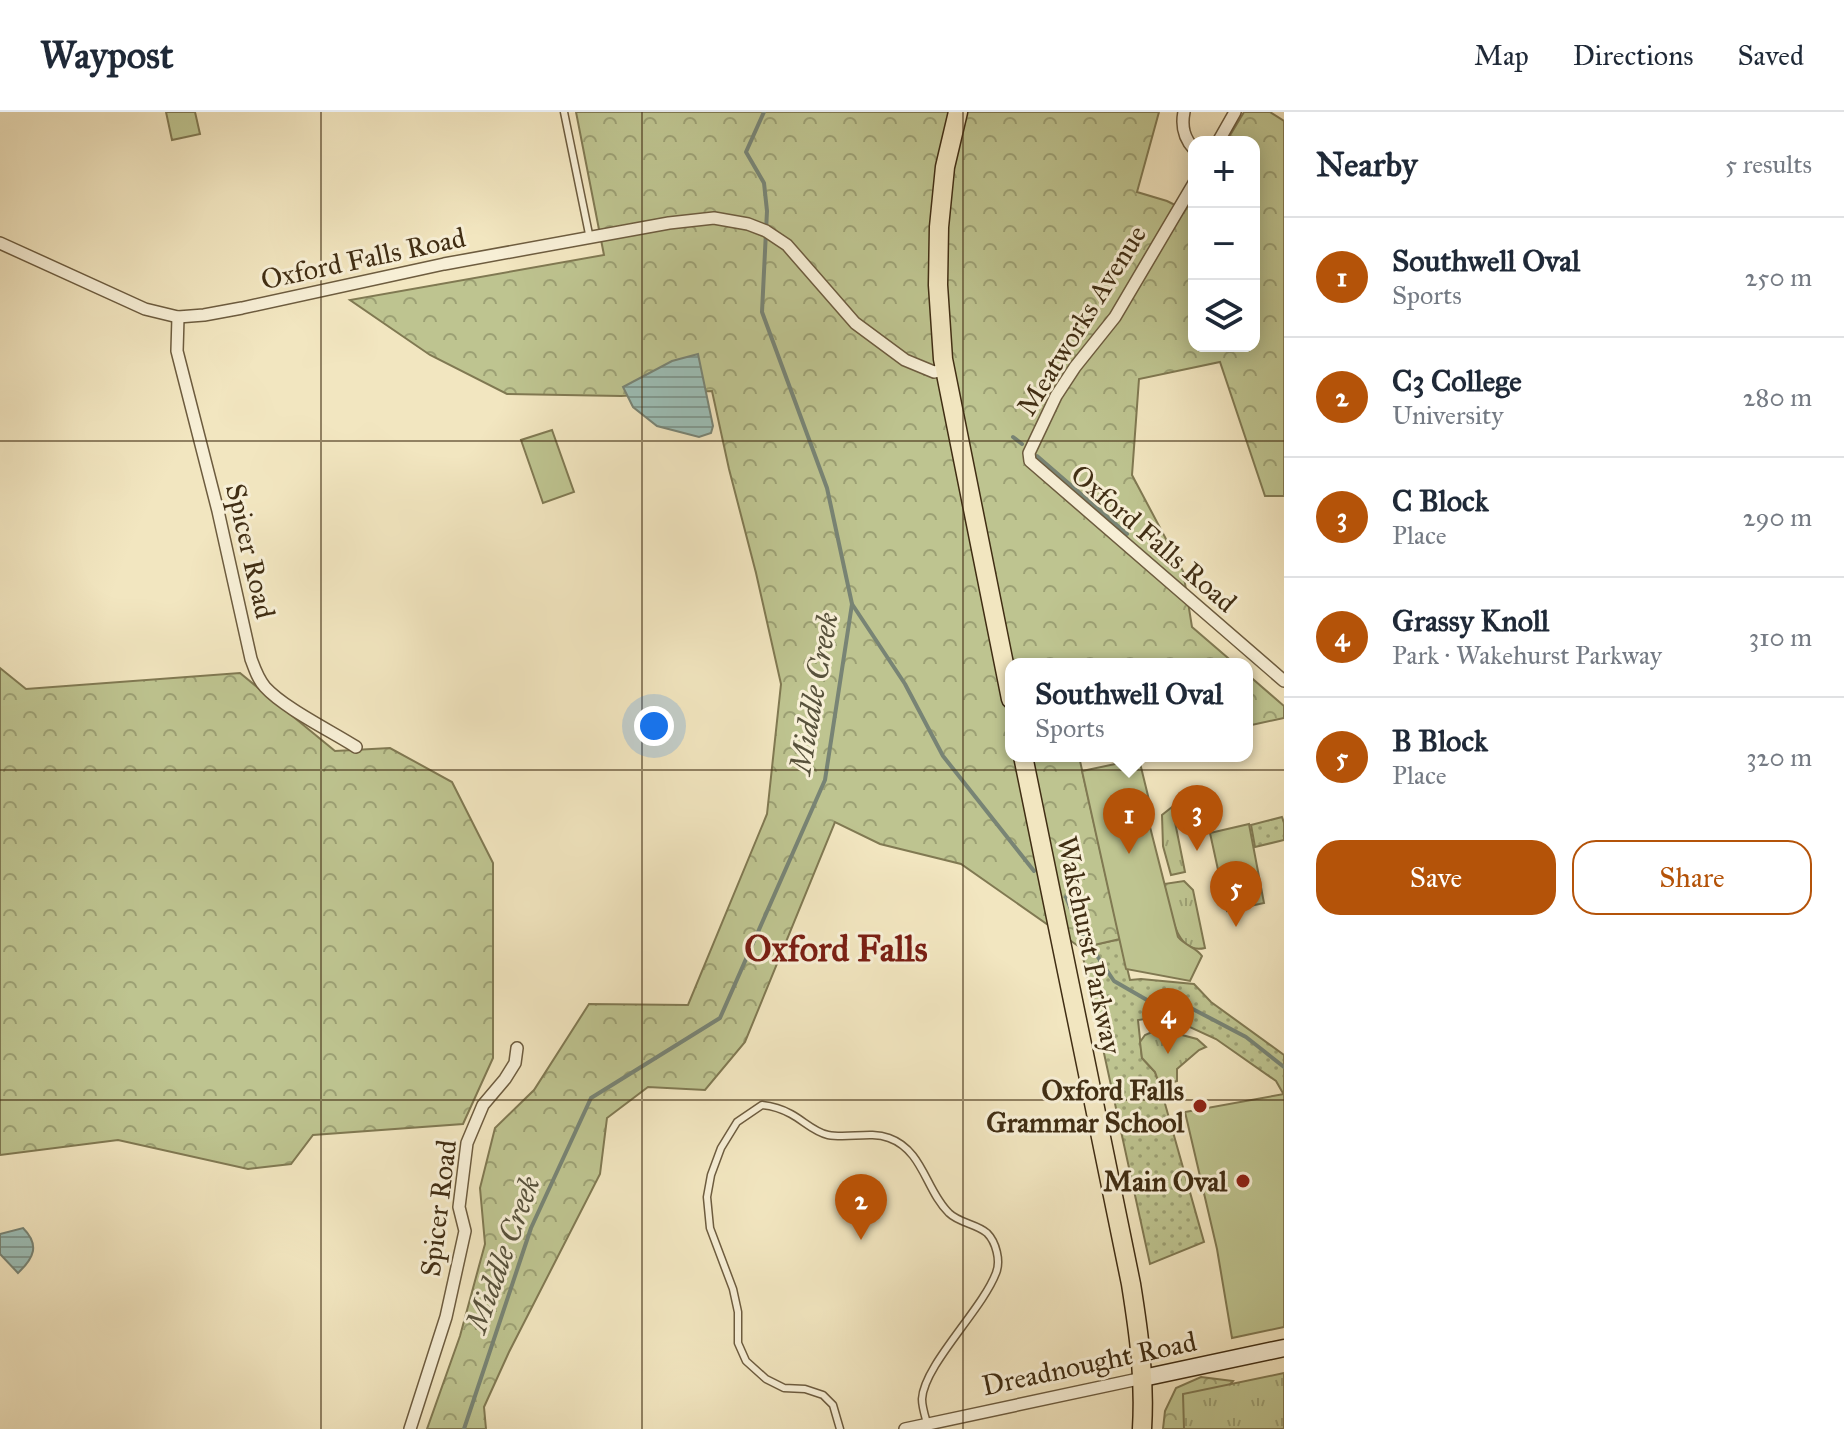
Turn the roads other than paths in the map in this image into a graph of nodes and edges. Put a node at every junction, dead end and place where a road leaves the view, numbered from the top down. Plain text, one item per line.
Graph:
1 (564, 112) edge
2 (958, 112) edge
3 (1184, 112) edge
4 (1235, 113) edge
5 (1222, 136) edge
6 (1188, 143) edge
7 (1188, 193) edge
8 (590, 239) junction
9 (0, 243) edge
10 (178, 317) junction
11 (944, 370) junction
12 (1030, 461) joint
13 (1005, 670) edge
14 (1284, 681) edge
15 (356, 747) dead end
16 (1024, 762) edge
17 (517, 1048) dead end
18 (1284, 1348) edge
19 (1143, 1378) junction
20 (927, 1424) junction
21 (410, 1429) edge
22 (840, 1429) edge
23 (905, 1429) edge
24 (1142, 1429) edge

1 - 8 lane
2 - 11 main road
3 - 6 street
4 - 5 street
7 - 12 street, Meatworks Avenue
8 - 10 street, Oxford Falls Road
8 - 11 street, Oxford Falls Road
9 - 10 street, Oxford Falls Road
10 - 15 street, Spicer Road
11 - 13 main road
12 - 14 street, Oxford Falls Road
16 - 19 main road, Wakehurst Parkway
17 - 21 street, Spicer Road
18 - 19 street, Dreadnought Road
19 - 20 street, Dreadnought Road
19 - 24 main road, Wakehurst Parkway
20 - 22 lane
20 - 23 street, Dreadnought Road

